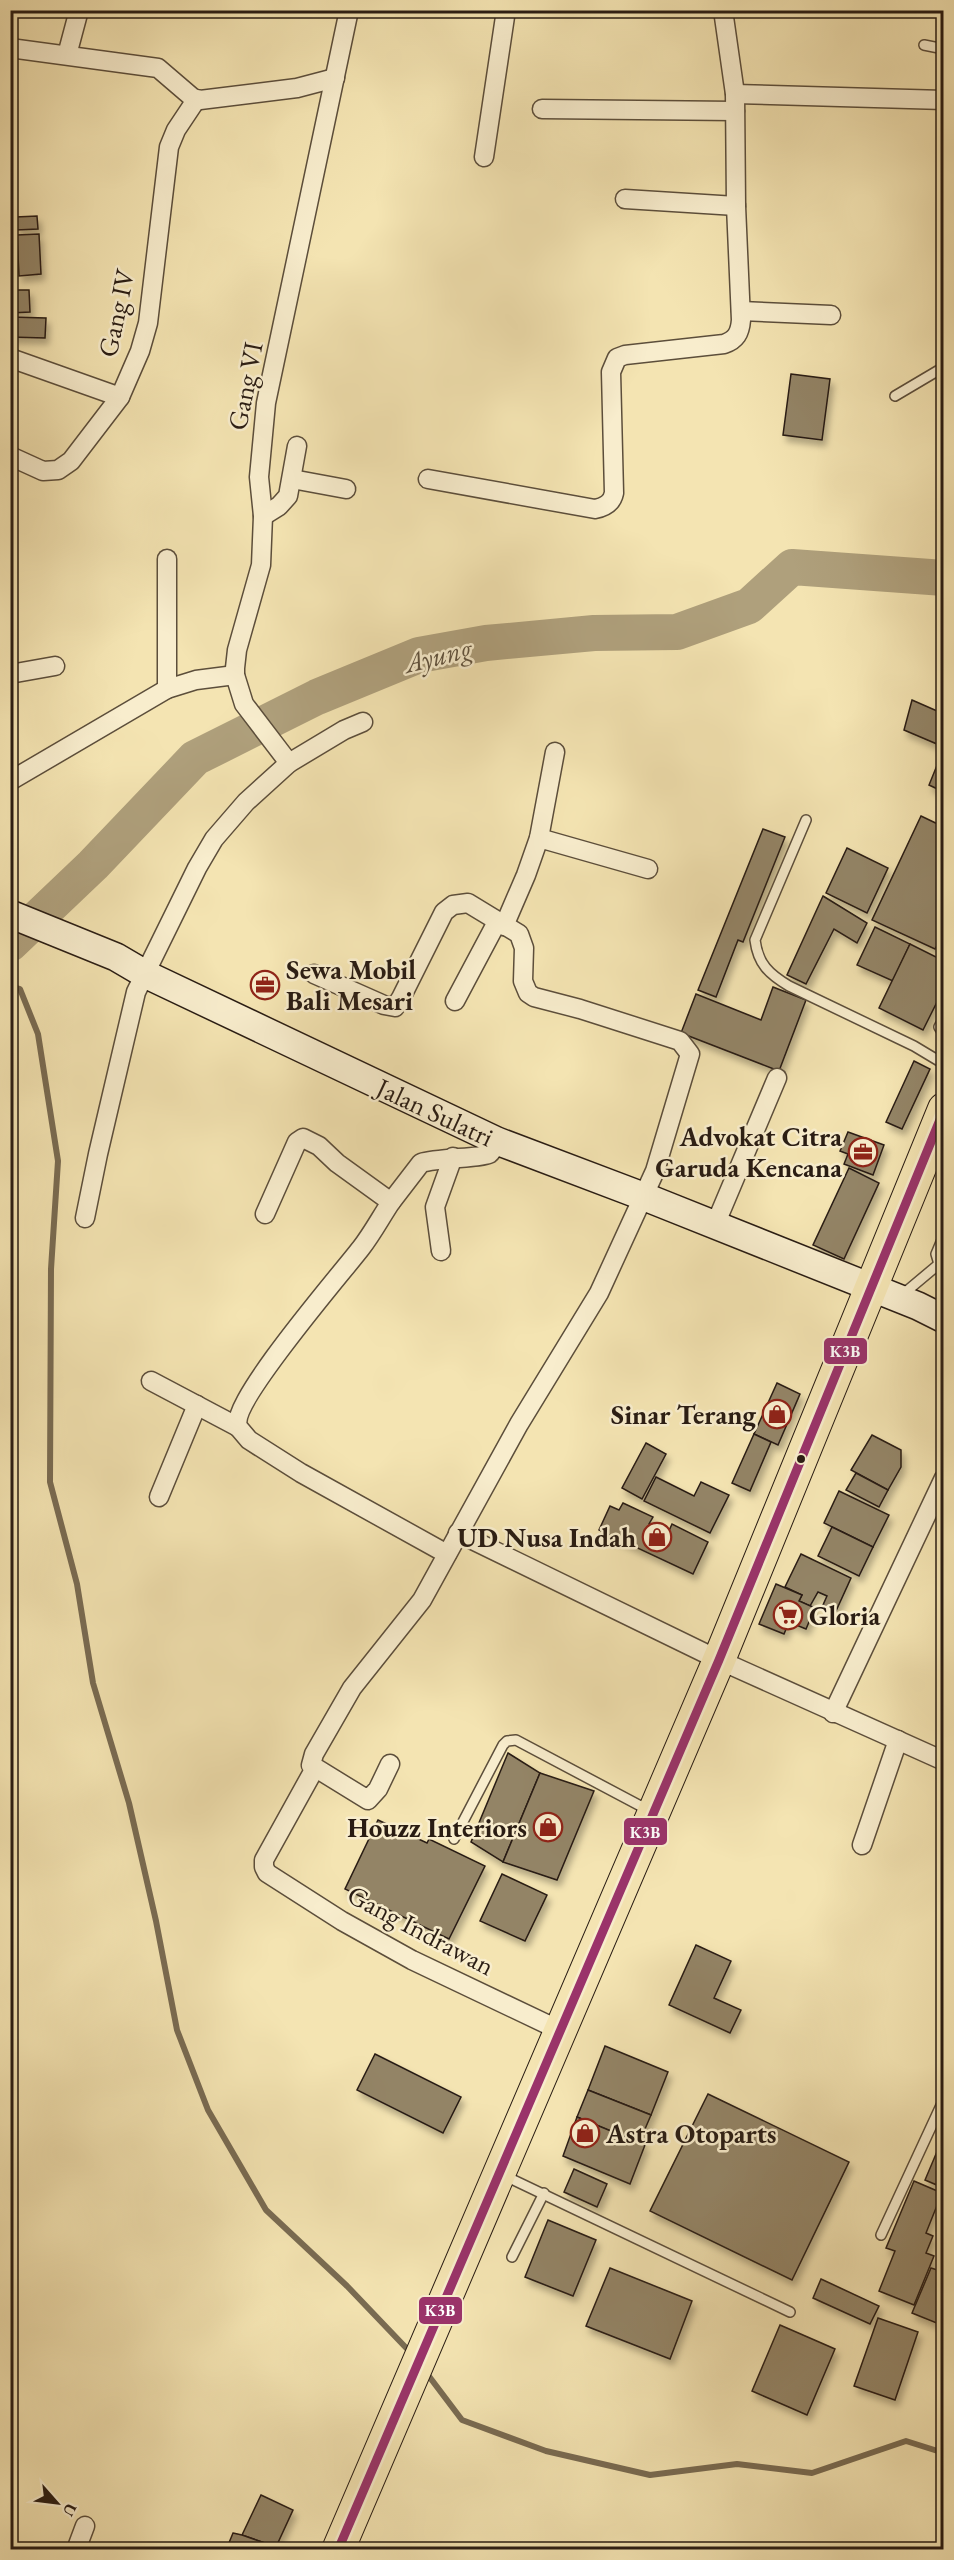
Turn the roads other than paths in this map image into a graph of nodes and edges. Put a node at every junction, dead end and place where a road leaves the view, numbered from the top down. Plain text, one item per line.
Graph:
1 (79, 10) edge
2 (349, 10) edge
3 (506, 10) edge
4 (723, 10) edge
5 (924, 45) dead end
6 (10, 48) edge
7 (944, 49) edge
8 (67, 55) junction
9 (335, 78) junction
10 (196, 100) junction
11 (944, 100) edge
12 (735, 102) junction
13 (542, 109) dead end
14 (484, 158) dead end
15 (625, 199) dead end
16 (736, 206) junction
17 (741, 311) junction
18 (831, 315) dead end
19 (10, 358) edge
20 (944, 367) edge
21 (895, 396) dead end
22 (120, 397) junction
23 (297, 446) dead end
24 (10, 456) edge
25 (292, 479) junction
26 (428, 479) dead end
27 (346, 489) dead end
28 (263, 516) junction
29 (167, 559) dead end
30 (55, 666) dead end
31 (10, 674) edge
32 (234, 675) junction
33 (167, 689) junction
34 (363, 722) dead end
35 (555, 752) dead end
36 (289, 763) junction
37 (10, 781) edge
38 (806, 820) dead end
39 (538, 838) junction
40 (648, 870) dead end
41 (10, 914) edge
42 (500, 924) junction
43 (145, 974) junction
44 (314, 974) dead end
45 (455, 1001) dead end
46 (944, 1018) edge
47 (944, 1035) edge
48 (944, 1064) edge
49 (777, 1078) dead end
50 (944, 1109) edge
51 (497, 1141) junction
52 (453, 1157) junction
53 (645, 1197) junction
54 (391, 1202) junction
55 (266, 1214) dead end
56 (85, 1218) dead end
57 (715, 1225) junction
58 (944, 1235) edge
59 (441, 1251) dead end
60 (941, 1266) edge
61 (884, 1293) junction
62 (944, 1319) edge
63 (151, 1381) dead end
64 (197, 1405) junction
65 (238, 1427) junction
66 (944, 1478) edge
67 (159, 1497) dead end
68 (458, 1533) junction
69 (447, 1554) junction
70 (713, 1657) junction
71 (833, 1713) junction
72 (898, 1740) junction
73 (944, 1761) edge
74 (390, 1764) dead end
75 (315, 1768) junction
76 (652, 1812) junction
77 (454, 1839) dead end
78 (862, 1845) dead end
79 (559, 2030) junction
80 (944, 2099) edge
81 (498, 2174) junction
82 (544, 2193) junction
83 (881, 2235) dead end
84 (512, 2257) dead end
85 (790, 2312) dead end
86 (85, 2526) dead end
87 (76, 2550) edge
88 (338, 2550) edge

1 - 8 street
2 - 9 street, Gang VI
3 - 14 street
4 - 12 street
5 - 7 lane
6 - 8 street
8 - 10 street
9 - 10 street
9 - 28 street, Gang VI
10 - 22 street, Gang IV
11 - 12 street
12 - 13 street
12 - 16 street
15 - 16 street
16 - 17 street
17 - 18 street
17 - 26 street
19 - 22 street
20 - 21 lane
22 - 24 street, Gang IV
23 - 25 street
25 - 27 street
25 - 28 street
28 - 32 street, Gang VI
29 - 33 street
30 - 31 street
32 - 33 street
32 - 36 street, Gang VI
33 - 37 street
34 - 36 street
35 - 39 street
36 - 43 street
38 - 48 lane
39 - 40 street
39 - 42 street
41 - 43 main road, Jalan Sulatri
42 - 44 street
42 - 45 street
42 - 53 street
43 - 51 main road, Jalan Sulatri
43 - 56 street
46 - 47 lane
49 - 57 street
50 - 61 highway
51 - 52 street
51 - 53 main road, Jalan Sulatri
52 - 54 street
52 - 59 street
53 - 57 main road, Jalan Sulatri
53 - 68 street
54 - 55 street
54 - 65 street
57 - 61 main road, Jalan Sulatri
58 - 60 lane
60 - 61 lane
61 - 62 main road, Jalan Sulatri
61 - 70 highway
63 - 64 street
64 - 65 street
64 - 67 street
65 - 69 street
66 - 71 street
68 - 69 street
68 - 70 street
69 - 75 street
70 - 71 street
70 - 76 highway
71 - 72 street
72 - 73 street
72 - 78 street
74 - 75 street
75 - 79 street, Gang Indrawan
76 - 77 lane
76 - 79 highway
79 - 81 highway
80 - 83 lane
81 - 82 lane
81 - 88 highway
82 - 84 lane
82 - 85 lane
86 - 87 street

